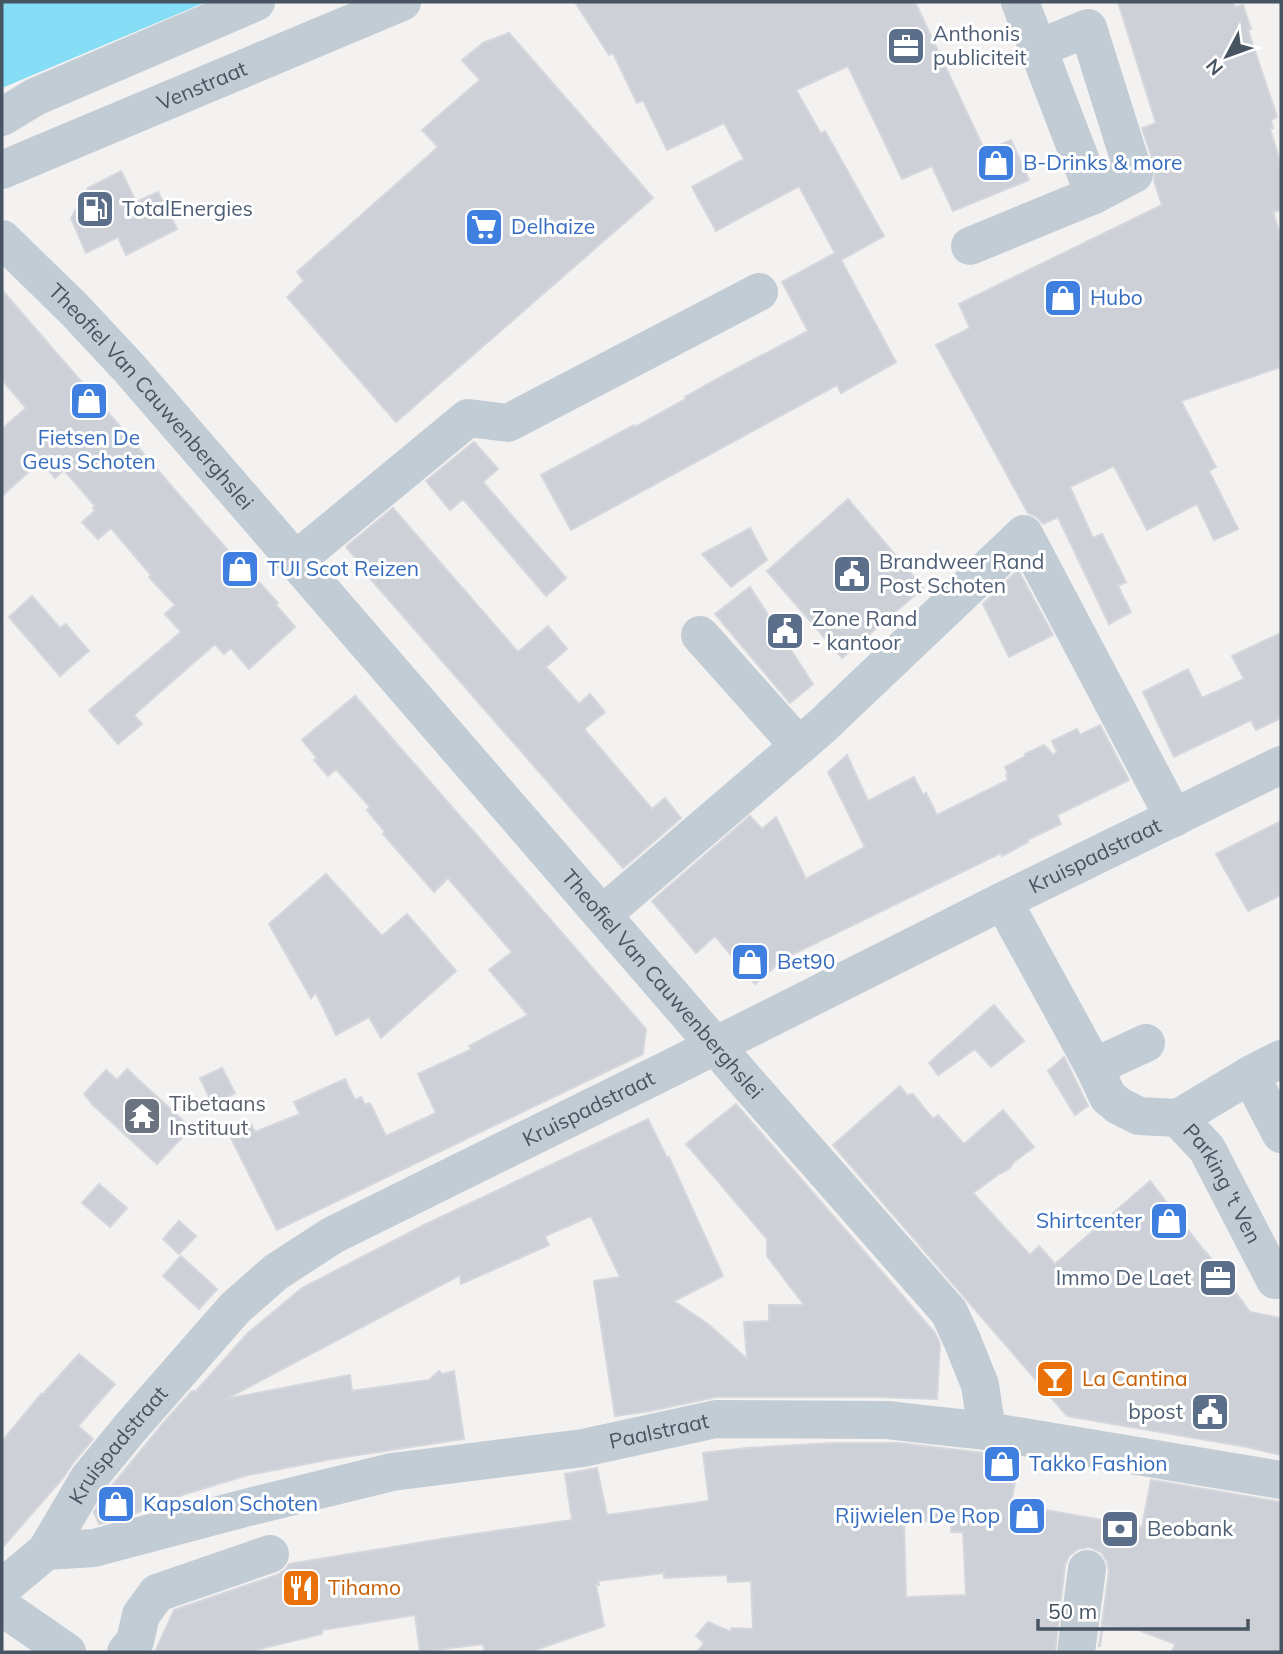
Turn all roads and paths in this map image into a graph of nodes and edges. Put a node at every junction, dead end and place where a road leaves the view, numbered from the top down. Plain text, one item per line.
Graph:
1 (256, 2) edge
2 (402, 2) edge
3 (1020, 2) edge
4 (1037, 49) junction
5 (2, 117) edge
6 (2, 170) edge
7 (1094, 195) junction
8 (2, 239) edge
9 (970, 246) dead end
10 (759, 292) dead end
11 (296, 560) junction
12 (700, 635) dead end
13 (799, 746) junction
14 (1281, 765) edge
15 (1174, 818) junction
16 (1003, 901) junction
17 (603, 914) junction
18 (1146, 1043) dead end
19 (716, 1045) junction
20 (1094, 1066) junction
21 (1266, 1067) edge
22 (1178, 1118) junction
23 (1281, 1134) edge
24 (1281, 1277) edge
25 (987, 1431) junction
26 (1281, 1480) edge
27 (46, 1551) junction
28 (270, 1554) dead end
29 (1087, 1569) dead end
30 (2, 1588) edge
31 (2, 1606) edge
32 (68, 1652) edge
33 (126, 1652) edge
34 (1076, 1652) edge

1 - 5 street
2 - 6 street, Venstraat
3 - 4 street
4 - 7 street
4 - 7 street
7 - 9 street
8 - 11 street, Theofiel Van Cauwenberghslei
10 - 11 street
11 - 17 street, Theofiel Van Cauwenberghslei
12 - 13 street
13 - 15 street
13 - 17 street
14 - 15 street, Kruispadstraat
15 - 16 street, Kruispadstraat
16 - 19 street, Kruispadstraat
16 - 20 street
17 - 19 street, Theofiel Van Cauwenberghslei
18 - 20 street
19 - 25 street, Theofiel Van Cauwenberghslei
19 - 27 street, Kruispadstraat
20 - 22 street
21 - 22 street, Parking 't Ven
21 - 23 street
22 - 24 street, Parking 't Ven
25 - 26 street, Paalstraat
25 - 27 street, Paalstraat
27 - 30 street, Kruispadstraat
28 - 33 street
29 - 34 street
31 - 32 street

